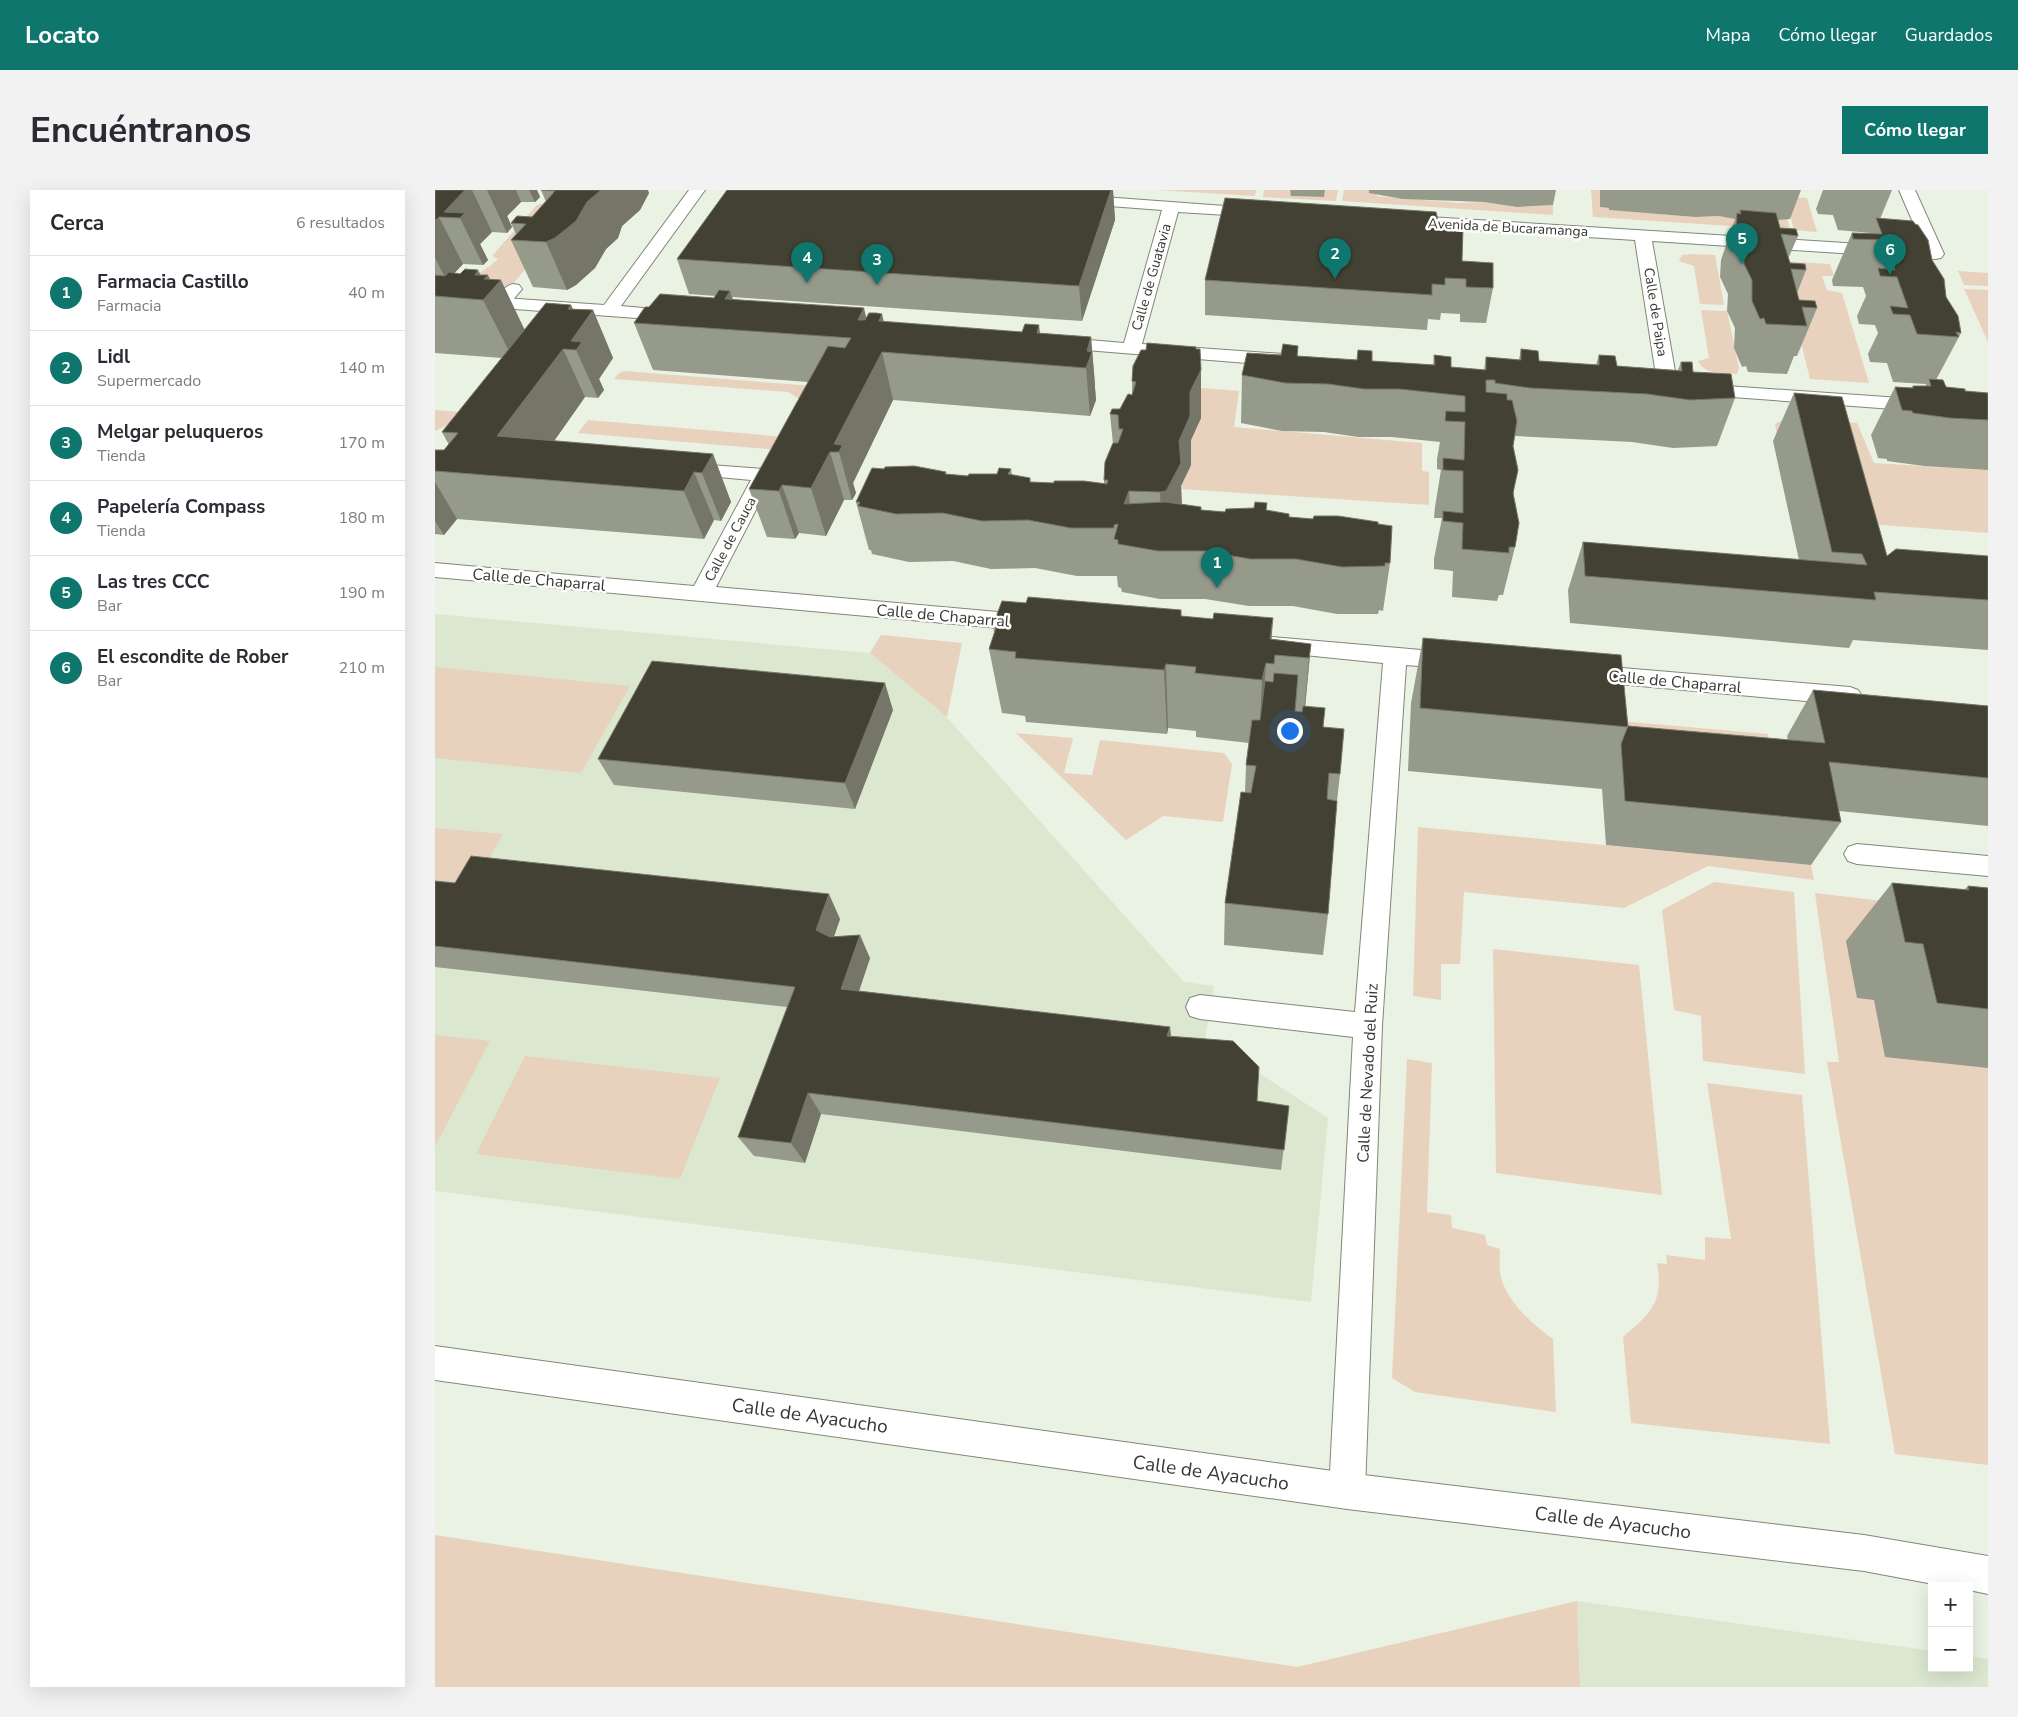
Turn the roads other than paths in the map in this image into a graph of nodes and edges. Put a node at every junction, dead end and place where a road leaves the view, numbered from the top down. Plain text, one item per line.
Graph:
1 (697, 190) edge
2 (1907, 190) edge
3 (1057, 198) edge
4 (1171, 206) junction
5 (1273, 213) edge
6 (1401, 221) edge
7 (1643, 235) junction
8 (450, 295) edge
9 (609, 311) junction
10 (697, 317) edge
11 (1033, 342) edge
12 (1131, 349) junction
13 (1296, 361) edge
14 (1649, 386) edge
15 (1668, 388) junction
16 (1988, 410) edge
17 (664, 467) edge
18 (435, 570) edge
19 (701, 594) junction
20 (1056, 626) edge
21 (1253, 643) edge
22 (1395, 656) junction
23 (1481, 663) edge
24 (1561, 670) edge
25 (1869, 698) edge
26 (1857, 854) dead end
27 (1988, 866) edge
28 (1205, 1008) dead end
29 (1368, 1026) junction
30 (435, 1363) edge
31 (1347, 1491) junction
32 (1988, 1575) edge

1 - 9 street
2 - 7 street, Avenida de Bucaramanga
3 - 4 street
4 - 5 street
4 - 12 street, Calle de Guatavia
6 - 7 street, Avenida de Bucaramanga
7 - 15 street, Calle de Paipa
8 - 9 street
9 - 10 street
11 - 12 street
12 - 13 street
14 - 15 street
15 - 16 street
17 - 19 street, Calle de Cauca
18 - 19 street, Calle de Chaparral
19 - 20 street, Calle de Chaparral
21 - 22 street
22 - 23 street
22 - 29 street, Calle de Nevado del Ruiz
24 - 25 street, Calle de Chaparral
26 - 27 street
28 - 29 street
29 - 31 street, Calle de Nevado del Ruiz
30 - 31 street, Calle de Ayacucho
31 - 32 street, Calle de Ayacucho

